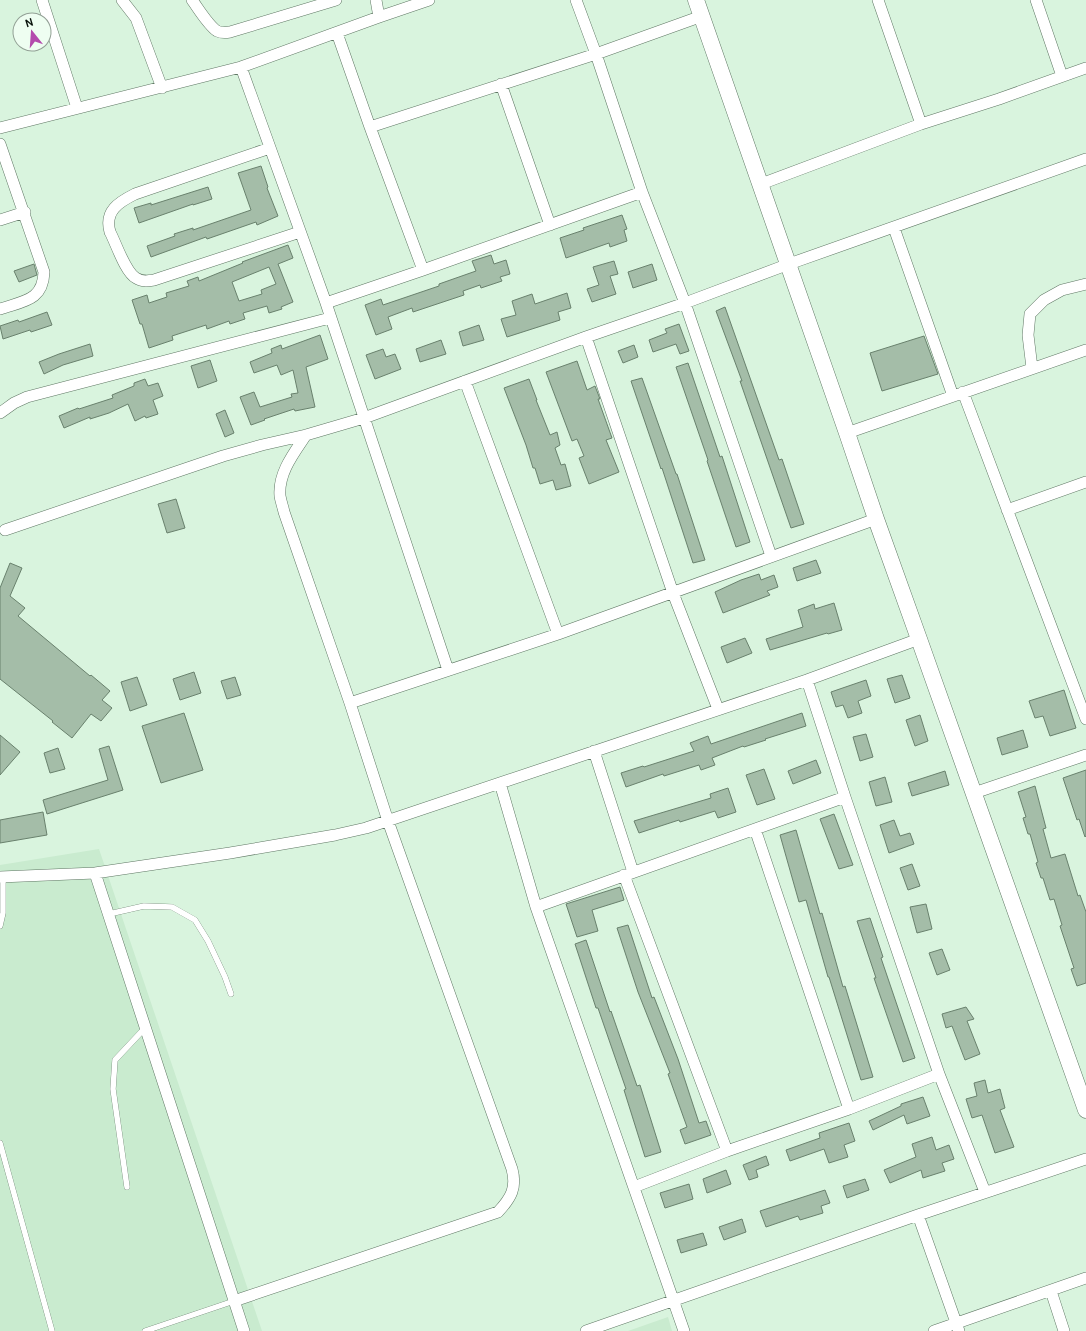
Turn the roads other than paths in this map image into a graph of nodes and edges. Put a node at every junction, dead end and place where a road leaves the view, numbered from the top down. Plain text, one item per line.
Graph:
1 (42, 0) edge
2 (122, 0) edge
3 (192, 0) edge
4 (336, 0) edge
5 (376, 0) edge
6 (429, 0) edge
7 (576, 0) edge
8 (696, 0) edge
9 (878, 0) edge
10 (1036, 0) edge
11 (702, 16) junction
12 (379, 17) junction
13 (337, 33) junction
14 (596, 54) junction
15 (241, 67) junction
16 (1086, 68) edge
17 (1062, 76) junction
18 (501, 84) junction
19 (162, 88) junction
20 (77, 108) junction
21 (921, 124) junction
22 (370, 127) junction
23 (0, 128) edge
24 (0, 144) edge
25 (270, 148) junction
26 (1086, 159) edge
27 (761, 184) junction
28 (642, 192) junction
29 (24, 212) junction
30 (0, 220) edge
31 (550, 225) junction
32 (894, 228) junction
33 (300, 232) junction
34 (789, 264) junction
35 (423, 270) junction
36 (1086, 284) edge
37 (326, 303) junction
38 (685, 303) junction
39 (0, 309) edge
40 (330, 318) junction
41 (586, 337) junction
42 (1086, 350) edge
43 (1032, 368) junction
44 (465, 381) junction
45 (958, 394) junction
46 (0, 413) edge
47 (364, 418) junction
48 (847, 433) junction
49 (306, 435) junction
50 (1086, 482) edge
51 (1007, 510) junction
52 (876, 519) junction
53 (5, 530) dead end
54 (771, 556) junction
55 (673, 593) junction
56 (558, 634) junction
57 (919, 639) junction
58 (448, 670) junction
59 (808, 680) junction
60 (350, 703) junction
61 (718, 709) junction
62 (1086, 719) edge
63 (594, 751) junction
64 (1086, 755) edge
65 (500, 783) junction
66 (974, 793) junction
67 (845, 796) junction
68 (388, 821) junction
69 (755, 829) junction
70 (95, 873) junction
71 (629, 873) junction
72 (2, 878) edge
73 (536, 907) junction
74 (109, 914) junction
75 (0, 926) edge
76 (231, 994) dead end
77 (146, 1028) junction
78 (939, 1074) junction
79 (849, 1109) junction
80 (1086, 1110) edge
81 (0, 1143) edge
82 (727, 1151) junction
83 (1086, 1159) edge
84 (127, 1187) dead end
85 (634, 1187) junction
86 (985, 1192) junction
87 (918, 1215) junction
88 (1086, 1278) edge
89 (1051, 1291) junction
90 (673, 1300) junction
91 (234, 1301) junction
92 (958, 1327) edge
93 (52, 1331) edge
94 (145, 1331) edge
95 (244, 1331) edge
96 (586, 1331) edge
97 (684, 1331) edge
98 (934, 1331) edge
99 (1064, 1331) edge

1 - 20 street
2 - 19 street
3 - 4 street
5 - 12 street
6 - 12 street
7 - 14 street
8 - 11 street
9 - 21 street
10 - 17 street
11 - 14 street
11 - 27 street
12 - 13 street
13 - 15 street
13 - 22 street
14 - 18 street
14 - 28 street
15 - 19 street
15 - 25 street
16 - 17 street
17 - 21 street
18 - 22 street
18 - 31 street
19 - 20 street
20 - 23 street
21 - 27 street
22 - 35 street
24 - 29 street
25 - 33 street
25 - 33 street
26 - 32 street
27 - 34 street
28 - 31 street
28 - 38 street
29 - 30 street
29 - 39 street
31 - 35 street
32 - 34 street
32 - 45 street
33 - 37 street
34 - 38 street
34 - 48 street
35 - 37 street
36 - 43 street
37 - 40 street
38 - 41 street
38 - 54 street
40 - 46 street
40 - 47 street
41 - 44 street
41 - 55 street
42 - 43 street
43 - 45 street
44 - 47 street
44 - 56 street
45 - 48 street
45 - 51 street
47 - 49 street
47 - 58 street
48 - 52 street
49 - 53 street
49 - 60 street
50 - 51 street
51 - 62 street
52 - 54 street
52 - 57 street
54 - 55 street
55 - 56 street
55 - 61 street
56 - 58 street
57 - 59 street
57 - 66 street
58 - 60 street
59 - 61 street
59 - 67 street
60 - 68 street
61 - 63 street
63 - 65 street
63 - 71 street
64 - 66 street
65 - 68 street
65 - 73 street
66 - 80 street
67 - 69 street
67 - 78 street
68 - 70 street
68 - 91 street
69 - 71 street
69 - 79 street
70 - 72 street
70 - 74 street
71 - 73 street
71 - 82 street
72 - 75 lane
73 - 85 street
74 - 76 lane
74 - 77 street
77 - 84 lane
77 - 91 street
78 - 79 street
78 - 86 street
79 - 82 street
81 - 93 lane
82 - 85 street
83 - 86 street
85 - 90 street
86 - 87 street
87 - 90 street
87 - 92 street
88 - 89 street
89 - 92 street
89 - 99 street
90 - 96 street
90 - 97 street
91 - 94 lane
91 - 95 street
92 - 98 street

